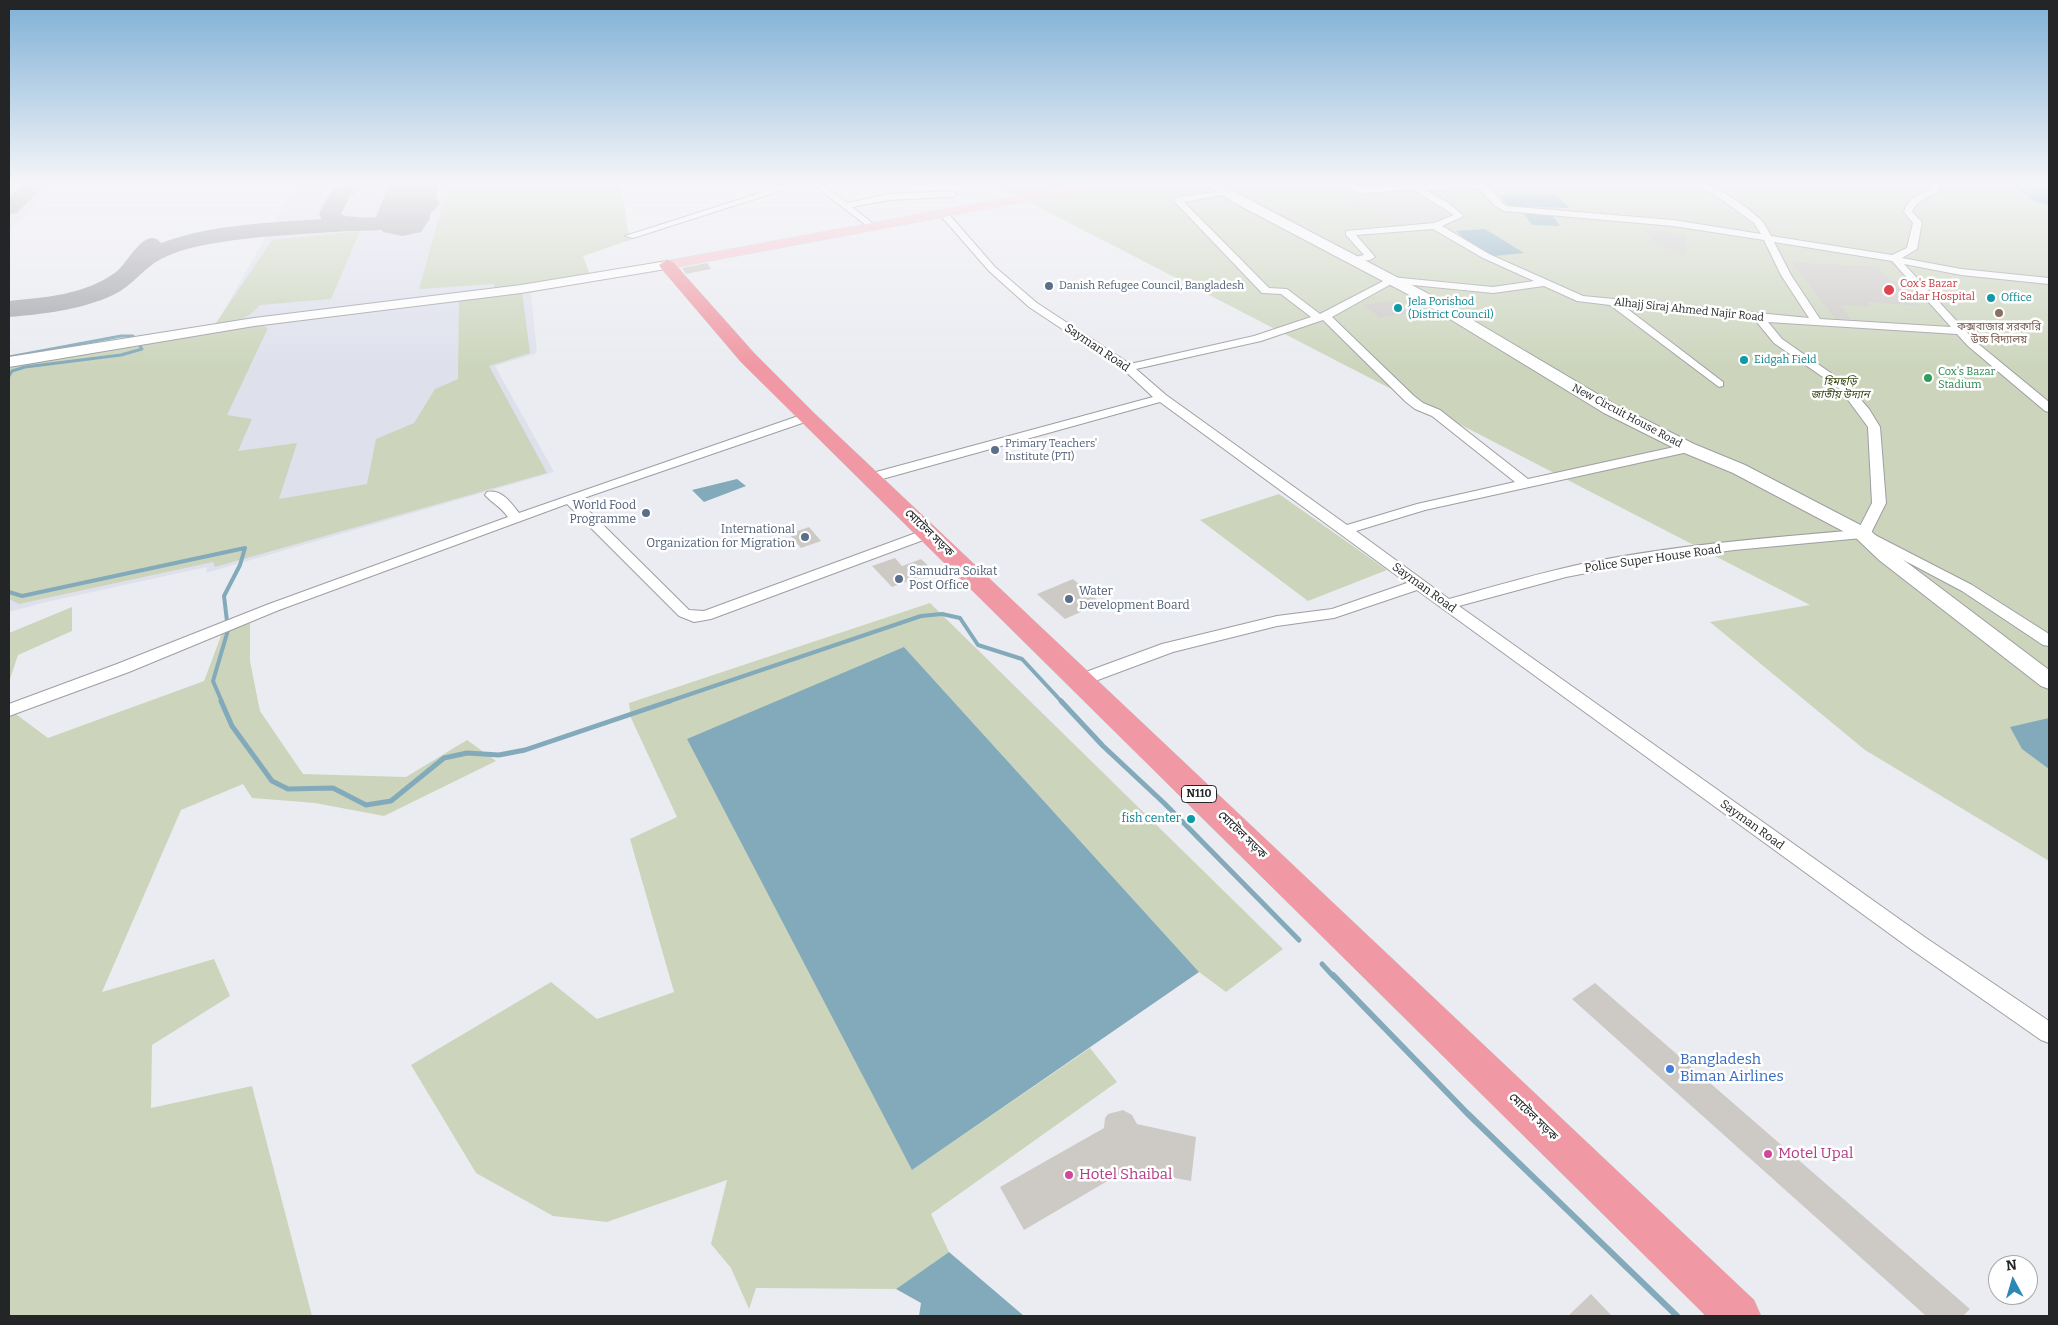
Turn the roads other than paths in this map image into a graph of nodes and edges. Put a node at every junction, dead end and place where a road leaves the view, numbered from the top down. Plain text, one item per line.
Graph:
1 (781, 244) edge
2 (970, 244) edge
3 (1220, 244) edge
4 (1324, 244) edge
5 (1358, 244) edge
6 (1465, 244) edge
7 (1771, 244) edge
8 (1805, 244) edge
9 (1912, 244) edge
10 (1894, 258) junction
11 (1355, 260) junction
12 (667, 265) junction
13 (1391, 280) junction
14 (2049, 281) edge
15 (1545, 283) junction
16 (1614, 303) junction
17 (1321, 317) junction
18 (1759, 318) junction
19 (1816, 320) junction
20 (1961, 332) junction
21 (9, 362) edge
22 (1128, 368) junction
23 (1719, 384) dead end
24 (1162, 398) junction
25 (2049, 408) edge
26 (807, 417) junction
27 (1688, 448) junction
28 (870, 478) junction
29 (1525, 484) junction
30 (492, 495) dead end
31 (569, 499) junction
32 (516, 518) junction
33 (1345, 530) junction
34 (929, 533) junction
35 (1863, 534) junction
36 (1419, 584) junction
37 (1447, 604) junction
38 (2049, 640) edge
39 (1081, 680) junction
40 (2049, 681) edge
41 (9, 710) edge
42 (2049, 1033) edge
43 (1738, 1316) edge

1 - 12 main road
2 - 22 street, Sayman Road
3 - 17 street
4 - 11 street, New Circuit House Road
5 - 11 street
6 - 15 street, Alhajj Siraj Ahmed Najir Road
7 - 19 street
8 - 10 street
9 - 10 street
10 - 14 street
10 - 20 street
11 - 13 street, New Circuit House Road
12 - 21 street
12 - 26 highway, মোটেল সড়ক / N110
13 - 15 street
13 - 17 street
13 - 27 street, New Circuit House Road
15 - 16 street, Alhajj Siraj Ahmed Najir Road
16 - 18 street, Alhajj Siraj Ahmed Najir Road
16 - 23 street
17 - 22 street
17 - 29 street
18 - 19 street, Alhajj Siraj Ahmed Najir Road
18 - 35 street
19 - 20 street, Alhajj Siraj Ahmed Najir Road
20 - 25 street
22 - 24 street, Sayman Road
24 - 28 street
24 - 33 street, Sayman Road
26 - 28 highway, মোটেল সড়ক / N110
26 - 31 street
27 - 29 street
27 - 35 street, New Circuit House Road
28 - 34 highway, মোটেল সড়ক / N110
29 - 33 street
30 - 32 street
31 - 32 street
31 - 34 street
32 - 41 street
33 - 36 street, Sayman Road
34 - 39 highway, মোটেল সড়ক / N110
35 - 37 street, Police Super House Road
35 - 38 street, New Circuit House Road
35 - 40 street
36 - 37 street, Sayman Road
36 - 39 street
37 - 42 street, Sayman Road
39 - 43 highway, মোটেল সড়ক / N110

